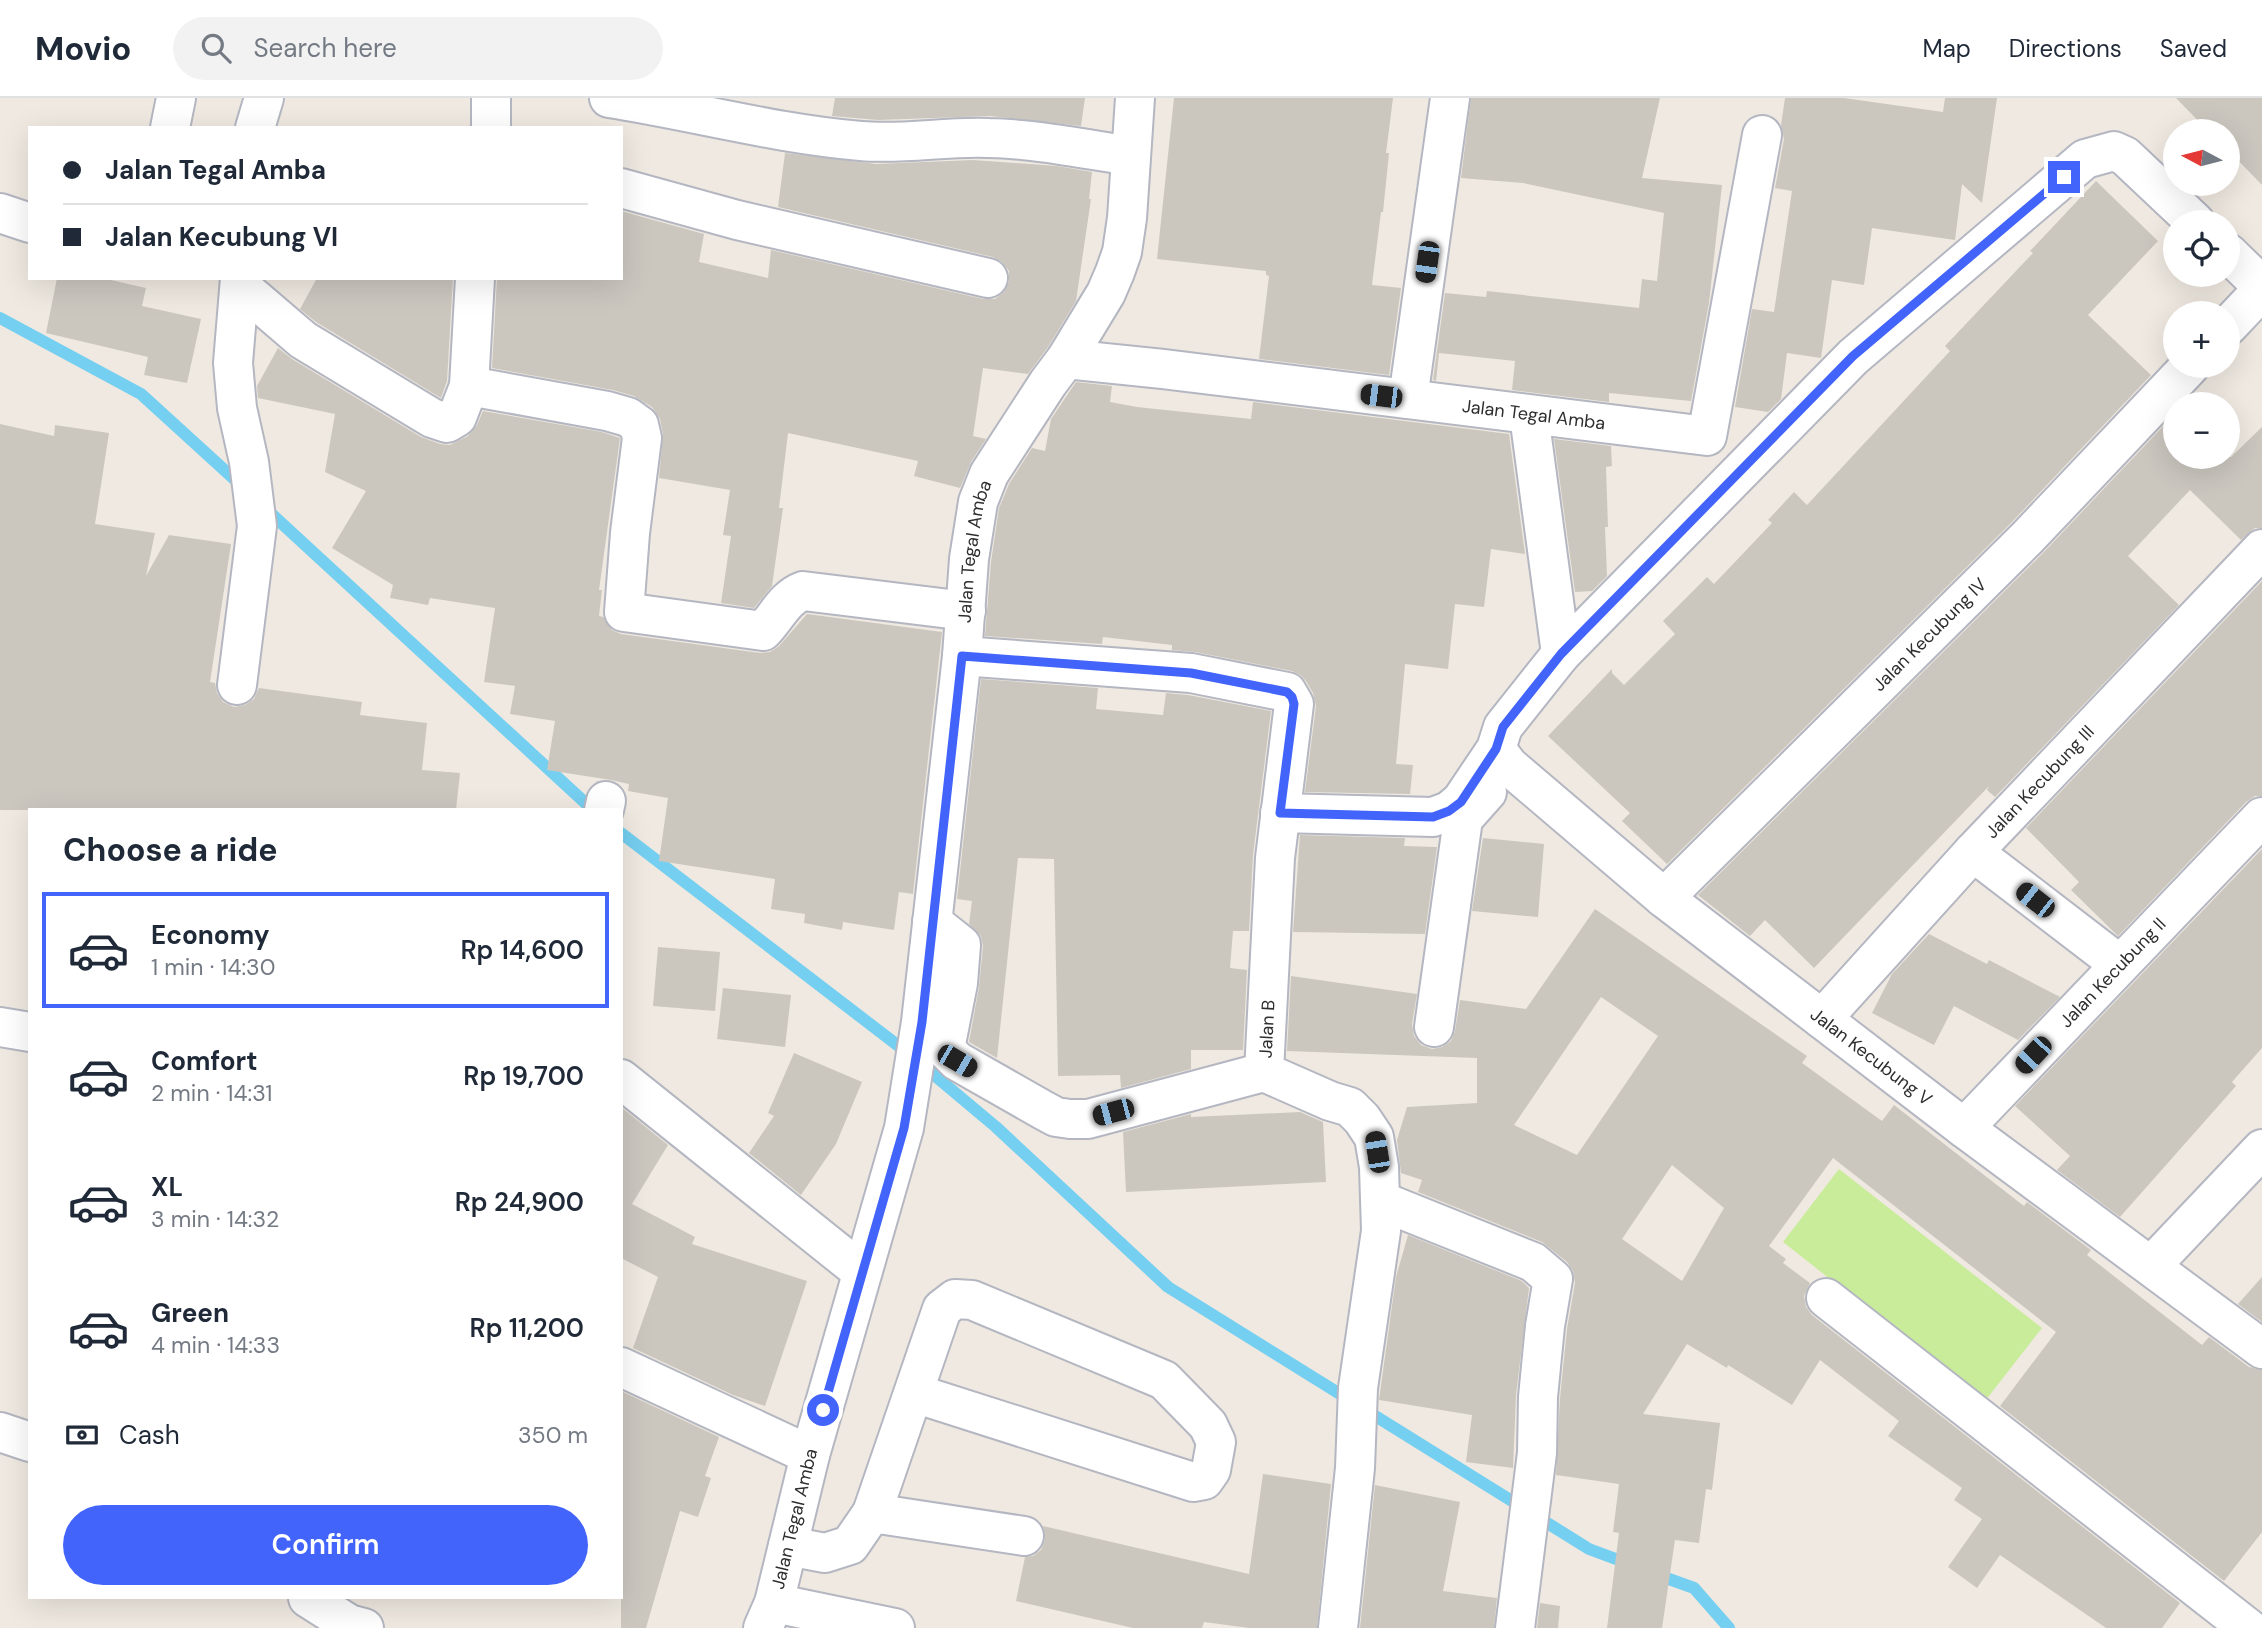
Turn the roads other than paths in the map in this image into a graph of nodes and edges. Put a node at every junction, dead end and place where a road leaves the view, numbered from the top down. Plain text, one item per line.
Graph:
1 (176, 98) edge
2 (264, 98) edge
3 (491, 98) edge
4 (609, 98) edge
5 (1135, 98) edge
6 (1450, 98) edge
7 (170, 126) edge
8 (256, 126) edge
9 (491, 126) edge
10 (1762, 135) dead end
11 (1131, 156) junction
12 (623, 189) edge
13 (2182, 210) edge
14 (0, 213) edge
15 (28, 222) edge
16 (2240, 265) edge
17 (988, 278) dead end
18 (475, 280) edge
19 (240, 282) edge
20 (2262, 288) edge
21 (2240, 313) edge
22 (1066, 359) junction
23 (2179, 378) edge
24 (469, 386) junction
25 (1408, 399) junction
26 (1529, 415) junction
27 (2262, 549) edge
28 (965, 611) junction
29 (1561, 654) junction
30 (962, 656) junction
31 (237, 685) dead end
32 (1503, 758) junction
33 (1280, 813) junction
34 (2262, 817) edge
35 (1973, 852) junction
36 (1664, 898) junction
37 (932, 922) junction
38 (2119, 964) junction
39 (1822, 1019) junction
40 (0, 1027) edge
41 (1434, 1027) dead end
42 (28, 1032) edge
43 (1264, 1072) junction
44 (623, 1081) edge
45 (1964, 1128) junction
46 (2262, 1149) edge
47 (1381, 1201) junction
48 (2151, 1266) junction
49 (862, 1272) junction
50 (1826, 1298) dead end
51 (2262, 1349) edge
52 (623, 1368) edge
53 (914, 1393) junction
54 (0, 1432) edge
55 (28, 1441) edge
56 (810, 1455) junction
57 (872, 1513) junction
58 (1024, 1536) dead end
59 (777, 1585) edge
60 (311, 1599) edge
61 (356, 1616) edge
62 (895, 1628) edge
63 (1338, 1628) edge
64 (1515, 1628) edge
65 (2248, 1628) edge

1 - 7 street
2 - 8 street
3 - 9 street
4 - 11 street
5 - 11 street, Jalan Tegal Amba
6 - 25 street
10 - 26 street, Jalan Tegal Amba
11 - 22 street, Jalan Tegal Amba
12 - 17 street
13 - 29 street
14 - 15 street
16 - 20 street
18 - 24 street
19 - 24 street
19 - 31 street
20 - 21 street
22 - 25 street, Jalan Tegal Amba
22 - 28 street, Jalan Tegal Amba
23 - 36 street, Jalan Kecubung IV
24 - 28 street
25 - 26 street, Jalan Tegal Amba
26 - 29 street
27 - 35 street, Jalan Kecubung III
28 - 30 street, Jalan Tegal Amba
29 - 32 street
30 - 33 street, Jalan B
30 - 37 street, Jalan Tegal Amba
32 - 33 street
32 - 36 street, Jalan Kecubung V
32 - 41 street
33 - 43 street, Jalan B
34 - 38 street, Jalan Kecubung II
35 - 38 street
35 - 39 street, Jalan Kecubung III
36 - 39 street, Jalan Kecubung V
37 - 43 street
37 - 49 street, Jalan Tegal Amba
38 - 45 street, Jalan Kecubung II
39 - 45 street, Jalan Kecubung V
40 - 42 street
43 - 47 street, Jalan B
44 - 49 street
45 - 48 street, Jalan Kecubung V
46 - 48 street
47 - 63 street, Jalan B
47 - 64 street
48 - 51 street, Jalan Kecubung V
49 - 56 street, Jalan Tegal Amba
50 - 65 street
52 - 56 street
53 - 53 street
53 - 57 street
54 - 55 street
56 - 59 street, Jalan Tegal Amba
57 - 58 street
57 - 59 street
59 - 62 street
60 - 61 street

